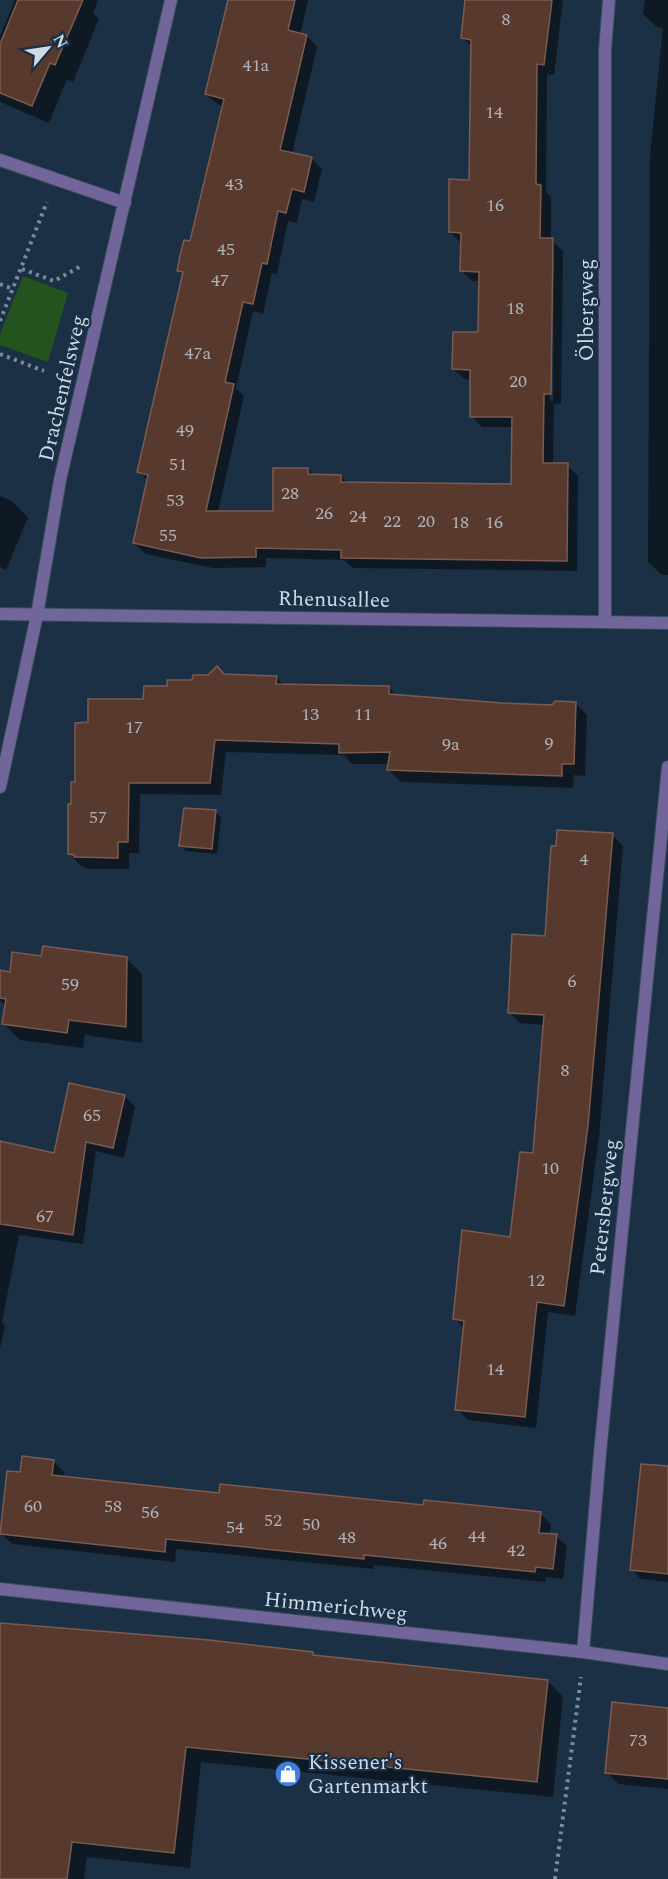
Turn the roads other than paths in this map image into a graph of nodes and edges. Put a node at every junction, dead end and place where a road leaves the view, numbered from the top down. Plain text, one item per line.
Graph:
1 (171, 0) edge
2 (609, 0) edge
3 (0, 160) edge
4 (125, 203) junction
5 (0, 614) edge
6 (37, 615) junction
7 (605, 621) junction
8 (668, 623) edge
9 (668, 767) edge
10 (0, 787) edge
11 (0, 1589) edge
12 (583, 1652) junction
13 (668, 1664) edge

1 - 4 street, Drachenfelsweg
2 - 7 street, Ölbergweg
3 - 4 street
4 - 6 street, Drachenfelsweg
5 - 6 street, Rhenusallee
6 - 7 street, Rhenusallee
6 - 10 street, Drachenfelsweg
7 - 8 street, Rhenusallee
9 - 12 street, Petersbergweg
11 - 12 street, Himmerichweg
12 - 13 street, Himmerichweg

